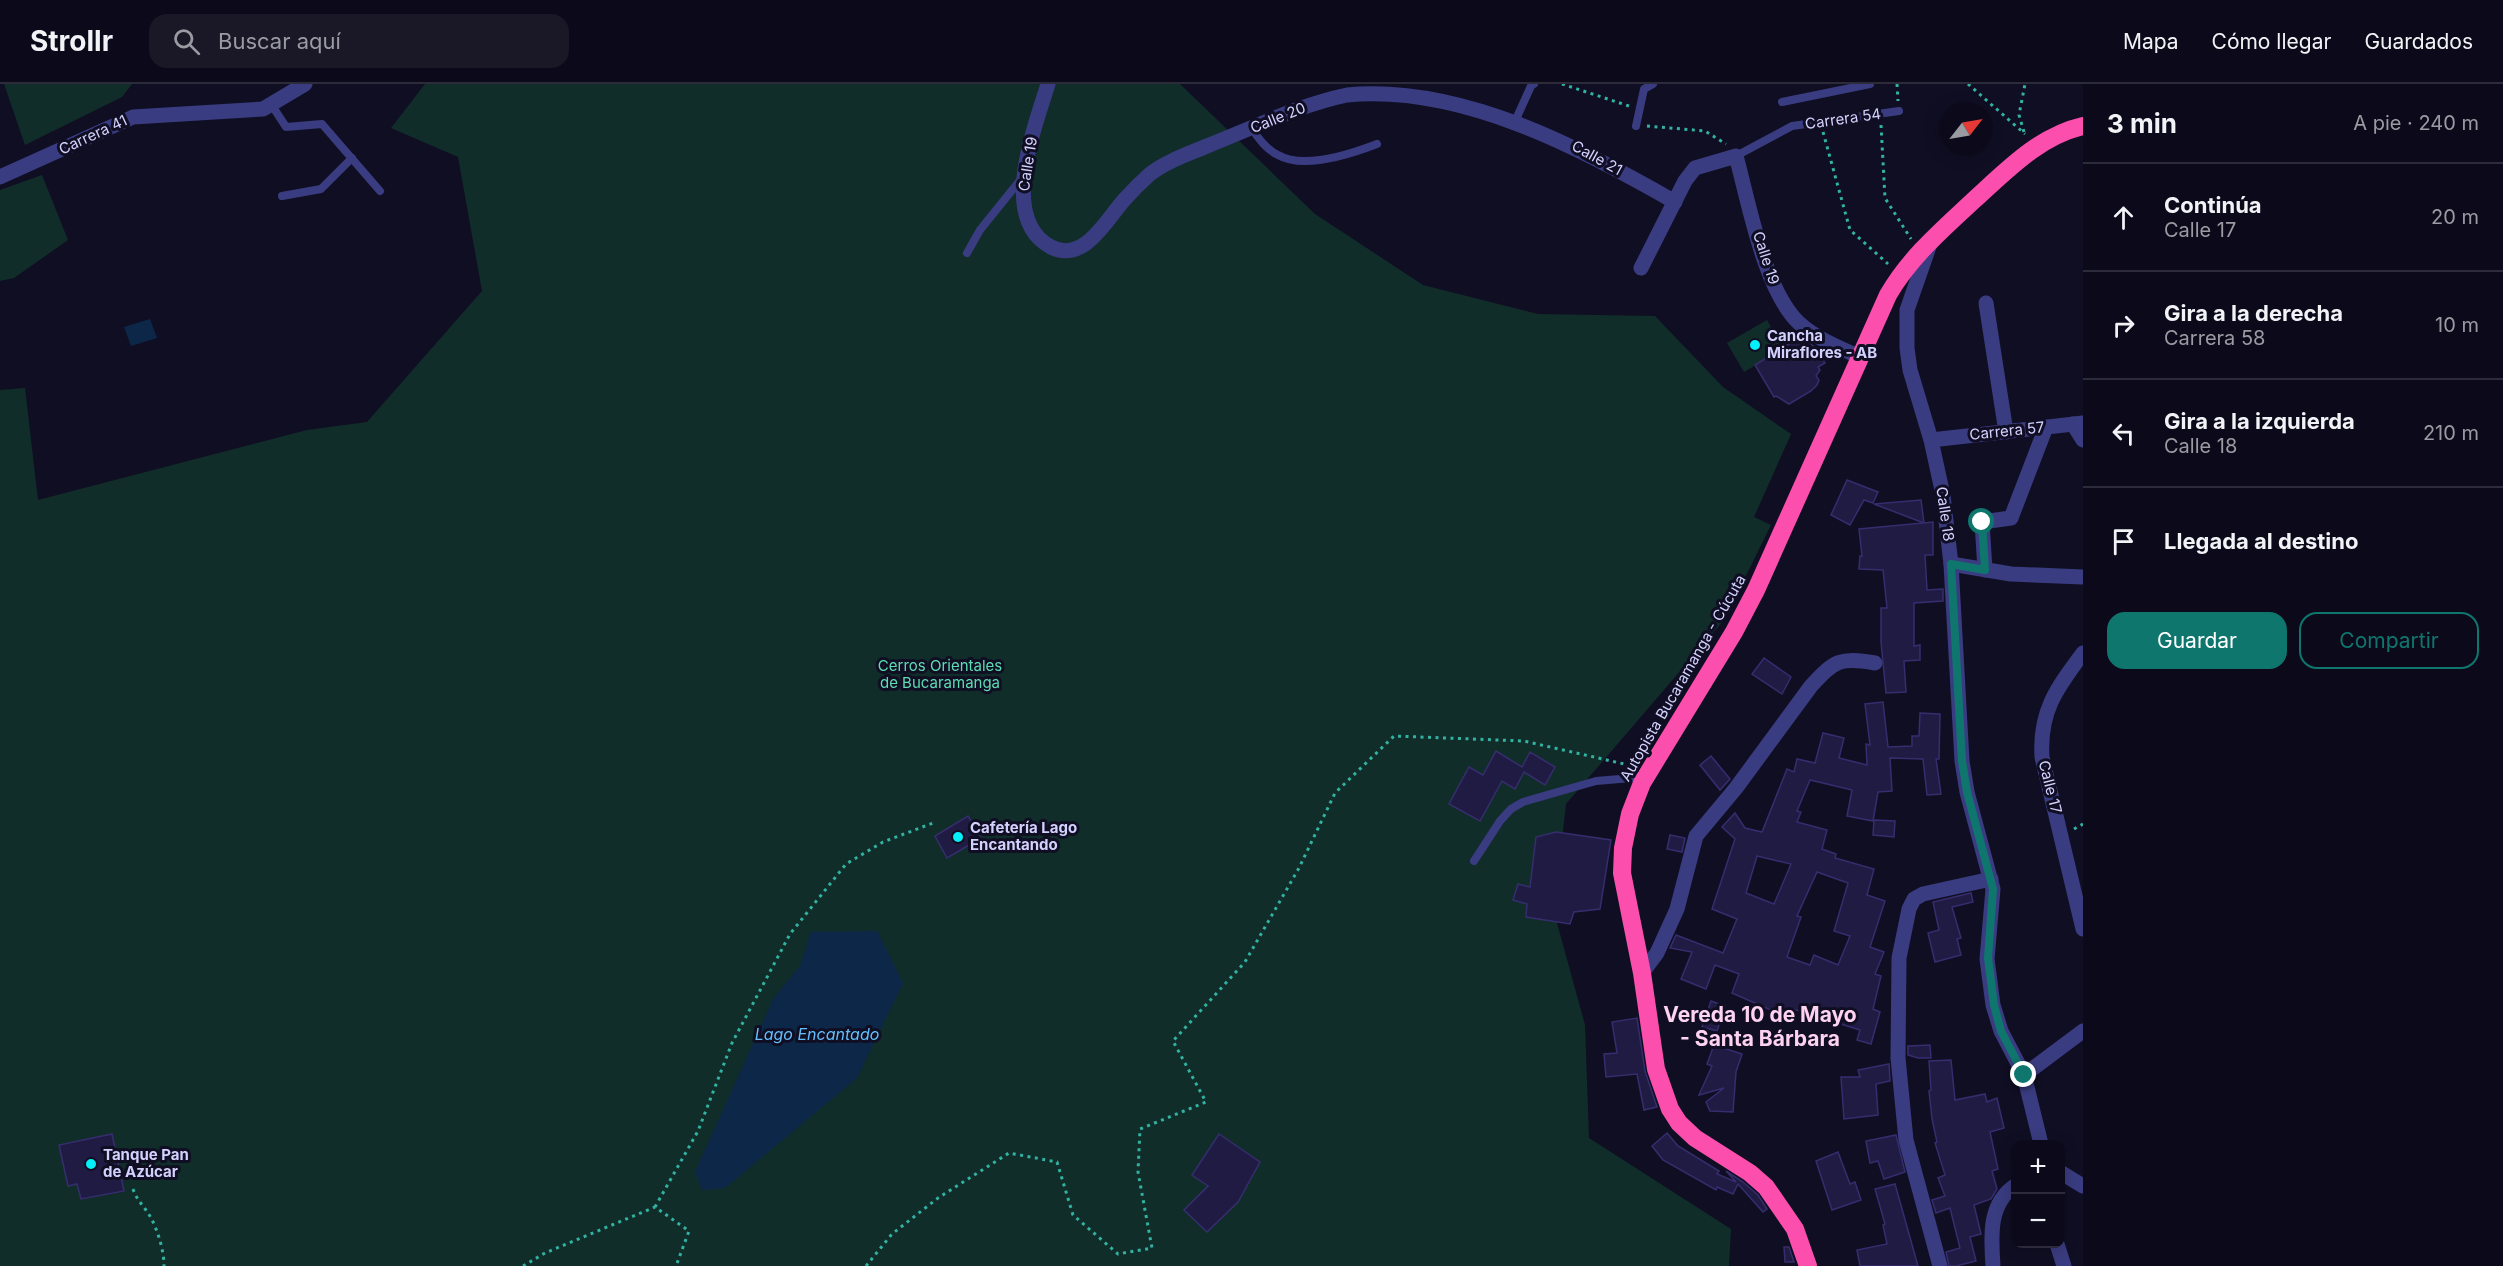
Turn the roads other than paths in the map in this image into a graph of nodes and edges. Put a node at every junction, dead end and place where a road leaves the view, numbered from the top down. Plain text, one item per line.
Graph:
1 (305, 84) edge
2 (1048, 84) edge
3 (1534, 84) edge
4 (1653, 84) edge
5 (1870, 84) edge
6 (1782, 102) dead end
7 (267, 106) junction
8 (1899, 111) dead end
9 (1517, 117) junction
10 (1636, 126) road end
11 (2083, 126) edge
12 (1252, 129) junction
13 (1377, 144) dead end
14 (1736, 156) junction
15 (352, 158) junction
16 (1025, 175) junction
17 (0, 177) edge
18 (380, 191) dead end
19 (282, 196) dead end
20 (1675, 202) junction
21 (1932, 238) junction
22 (1076, 249) joint
23 (967, 253) dead end
24 (1641, 268) dead end
25 (1986, 303) dead end
26 (1860, 357) junction
27 (2078, 424) edge
28 (2046, 427) junction
29 (2006, 432) junction
30 (1931, 440) junction
31 (2083, 440) edge
32 (1951, 564) junction
33 (1985, 570) junction
34 (2083, 577) edge
35 (2083, 653) edge
36 (1875, 663) dead end
37 (1649, 773) junction
38 (1474, 861) dead end
39 (1991, 879) junction
40 (2083, 929) edge
41 (1642, 973) junction
42 (2083, 1031) edge
43 (2024, 1075) junction
44 (2041, 1140) edge
45 (2011, 1188) edge
46 (2058, 1248) edge
47 (1808, 1266) edge
48 (1940, 1266) edge
49 (1993, 1266) edge
50 (2064, 1266) edge

1 - 7 street
2 - 16 street, Calle 19
3 - 9 lane
4 - 10 lane
5 - 6 lane
7 - 15 lane
7 - 17 street, Carrera 41
8 - 14 lane, Carrera 54
9 - 12 street, Calle 20
9 - 20 street, Calle 21
11 - 21 highway, Autopista Bucaramanga - Cúcuta
12 - 13 lane
12 - 22 street, Calle 20
14 - 20 street, Carrera 54
14 - 26 street, Calle 19
15 - 18 lane
15 - 19 lane
16 - 22 street, Calle 19
16 - 23 lane
20 - 24 street, Carrera 54
21 - 26 highway, Autopista Bucaramanga - Cúcuta
21 - 30 street, Calle 18
25 - 29 street
26 - 37 highway, Autopista Bucaramanga - Cúcuta
27 - 28 street, Carrera 57
27 - 31 street
28 - 29 street, Carrera 57
28 - 33 street
29 - 30 street, Carrera 57
30 - 32 street, Calle 18
32 - 33 street
32 - 39 street, Calle 18
33 - 34 street
35 - 40 street, Calle 17
36 - 41 street
37 - 38 lane
37 - 41 highway, Autopista Bucaramanga - Cúcuta
39 - 43 street, Calle 18
39 - 48 street
41 - 47 highway, Autopista Bucaramanga - Cúcuta
42 - 43 street
43 - 44 street, Calle 18
45 - 49 street
46 - 50 street

